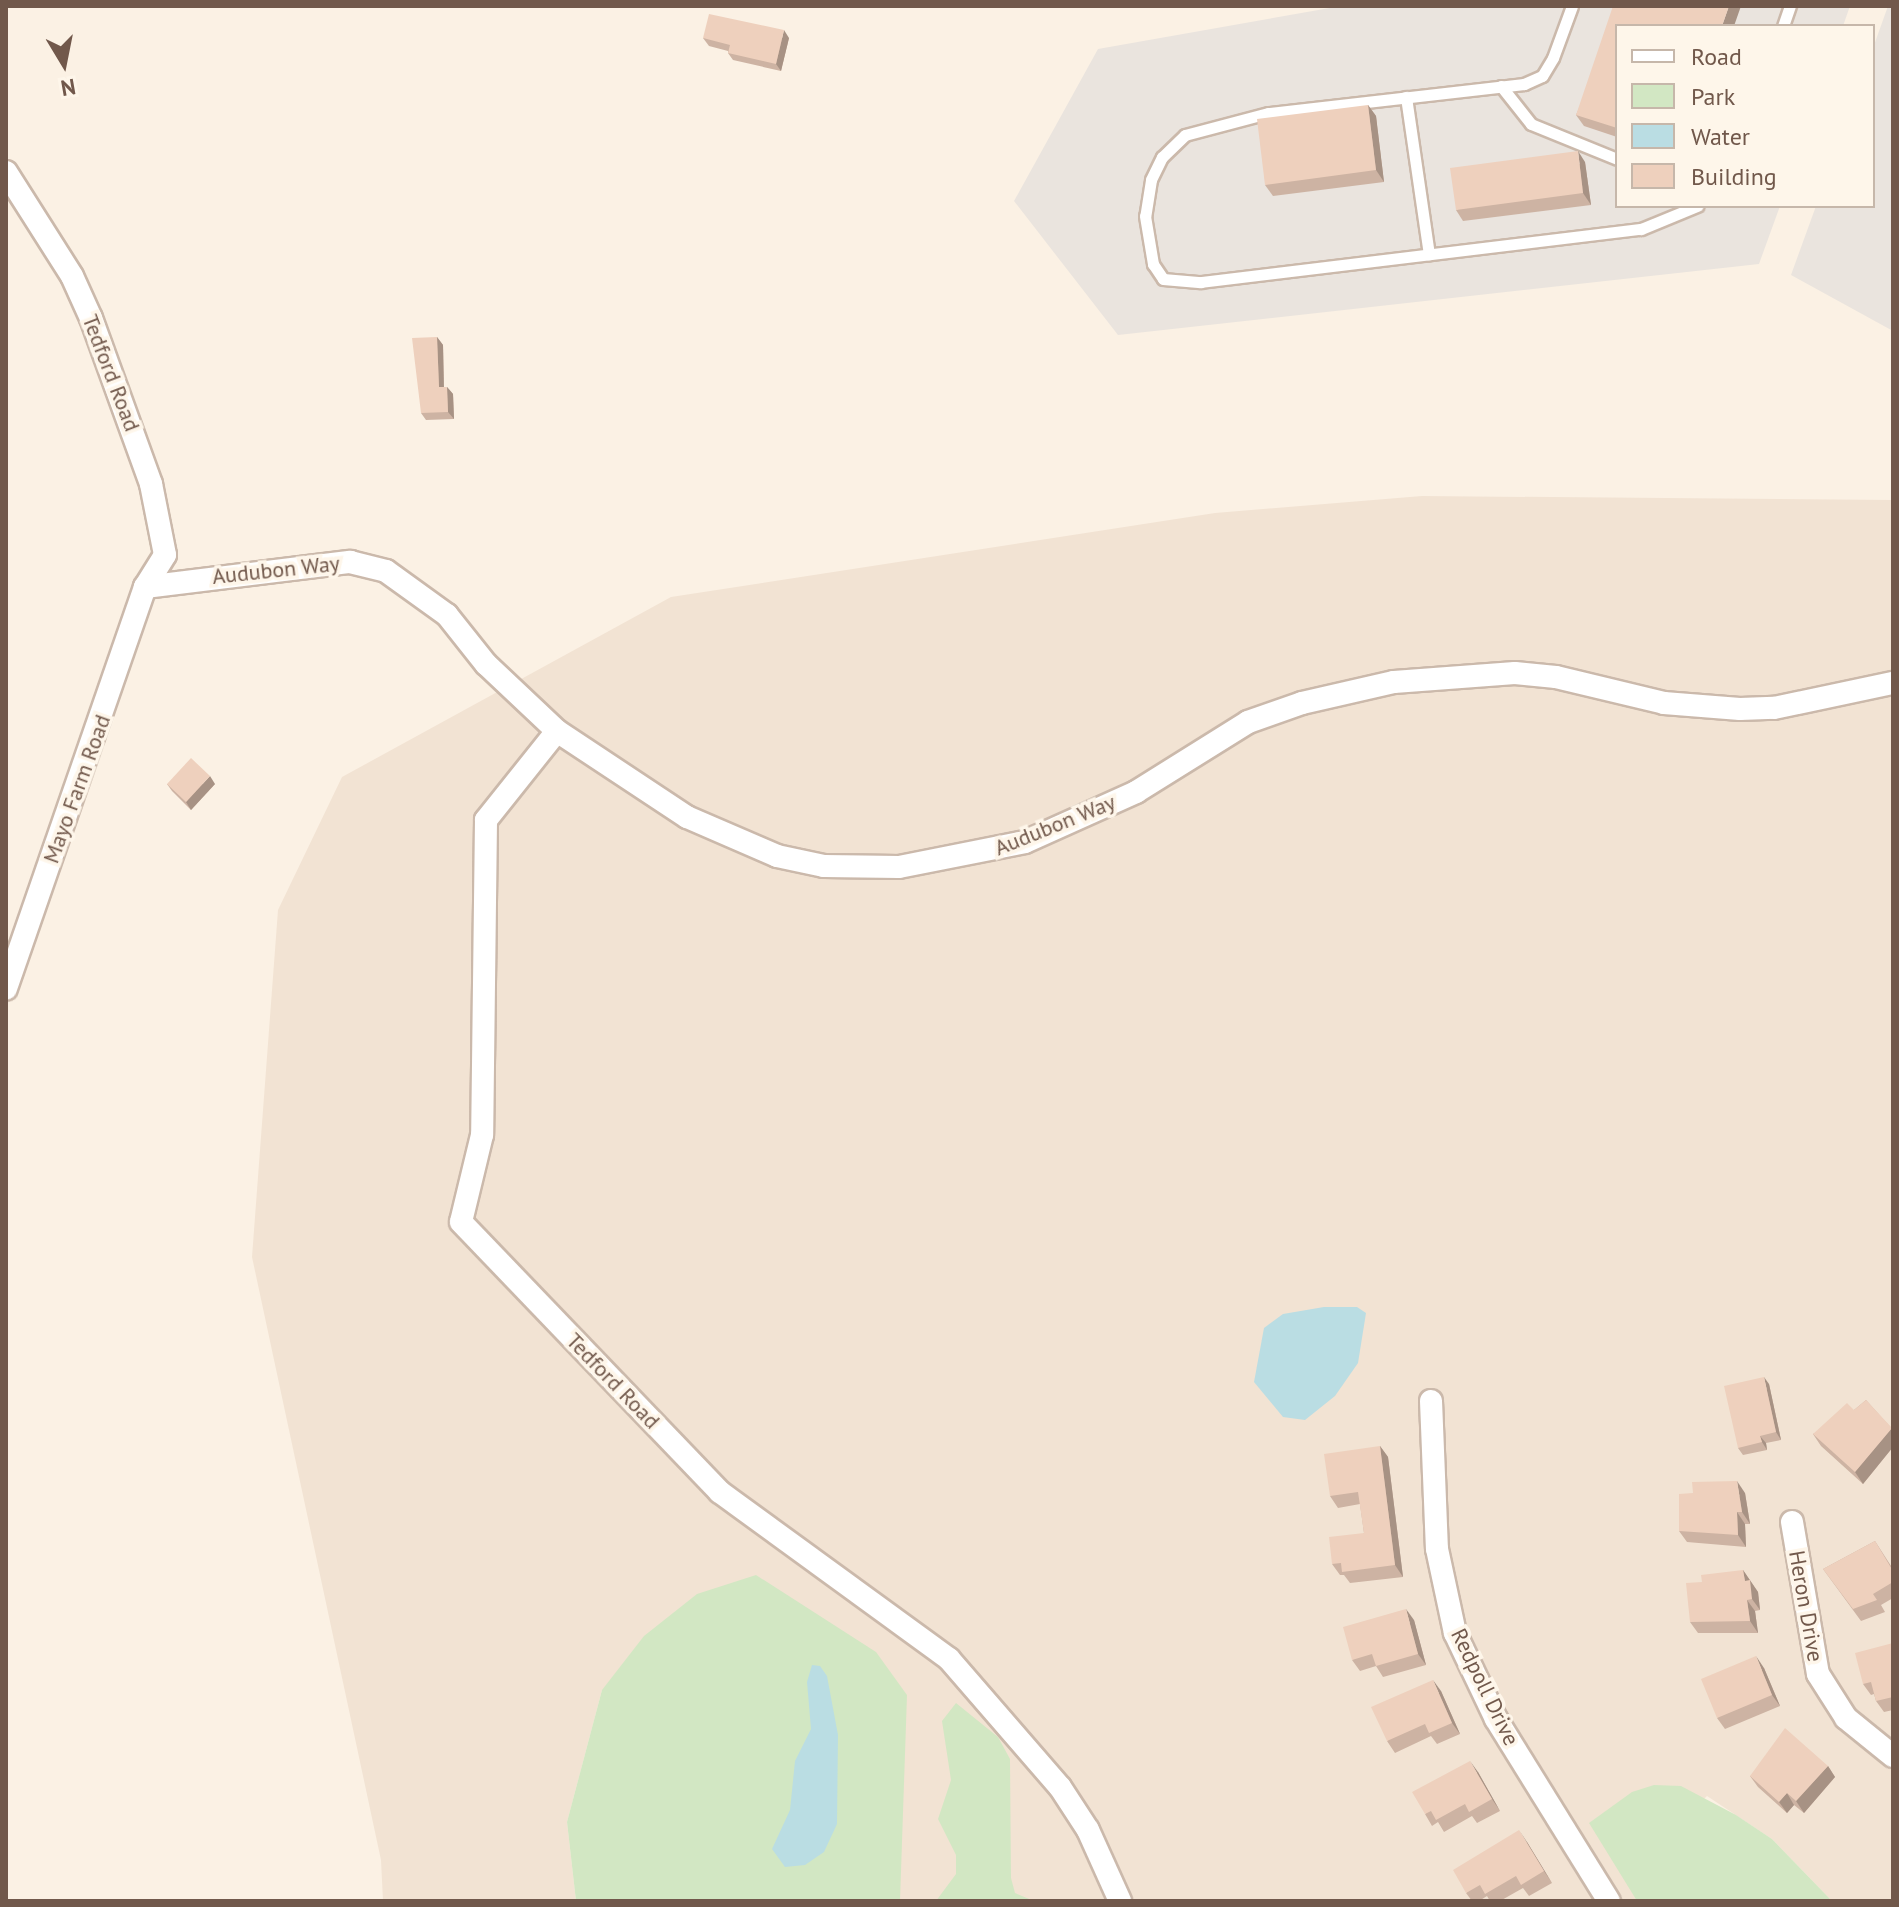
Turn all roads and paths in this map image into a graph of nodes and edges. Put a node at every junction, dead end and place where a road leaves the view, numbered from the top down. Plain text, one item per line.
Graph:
1 (1572, 6) edge
2 (1501, 86) junction
3 (1406, 97) junction
4 (1615, 158) edge
5 (6, 172) edge
6 (1692, 208) edge
7 (1429, 254) junction
8 (145, 587) junction
9 (1893, 683) edge
10 (557, 731) junction
11 (6, 989) edge
12 (1431, 1401) dead end
13 (1792, 1522) dead end
14 (1893, 1756) edge
15 (1120, 1901) edge
16 (1609, 1901) edge

1 - 2 lane
2 - 3 lane
2 - 4 lane
3 - 7 lane
3 - 7 lane
5 - 8 street, Tedford Road
6 - 7 lane
8 - 10 street, Audubon Way
8 - 11 street, Mayo Farm Road
9 - 10 street, Audubon Way
10 - 15 street, Tedford Road
12 - 16 street, Redpoll Drive
13 - 14 street, Heron Drive

